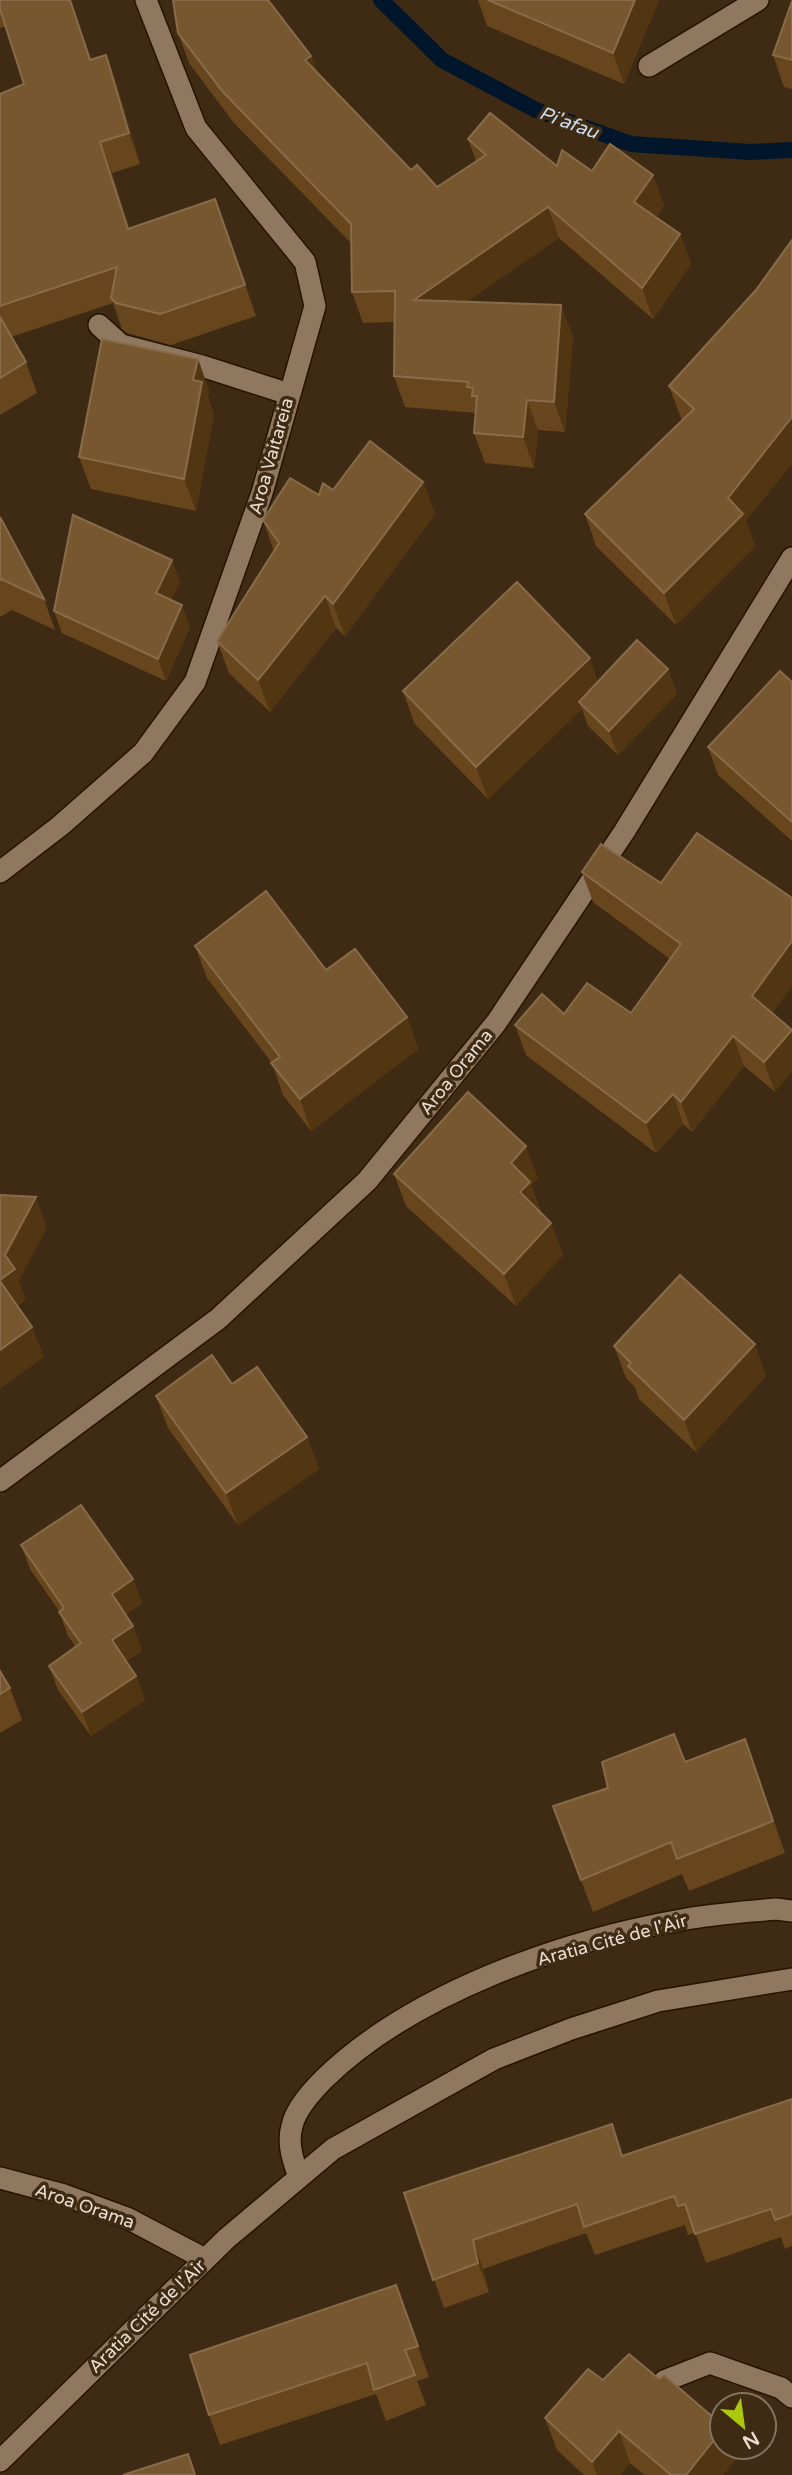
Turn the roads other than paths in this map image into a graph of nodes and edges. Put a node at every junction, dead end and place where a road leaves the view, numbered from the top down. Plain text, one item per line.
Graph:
1 (146, 0) edge
2 (758, 0) edge
3 (649, 66) dead end
4 (99, 325) dead end
5 (289, 394) junction
6 (792, 558) edge
7 (0, 872) edge
8 (0, 1481) edge
9 (792, 1911) edge
10 (792, 1979) edge
11 (299, 2177) junction
12 (0, 2178) edge
13 (205, 2259) junction
14 (664, 2381) edge
15 (792, 2397) edge
16 (0, 2461) edge

1 - 5 street, Aroa Vaitareia
2 - 3 street
4 - 5 street
5 - 7 street, Aroa Vaitareia
6 - 8 street, Aroa Orama
9 - 11 street, Aratia Cité de l'Air
10 - 11 street, Aratia Cité de l'Air
11 - 13 street, Aratia Cité de l'Air
12 - 13 street, Aroa Orama
13 - 16 street, Aratia Cité de l'Air
14 - 15 street

